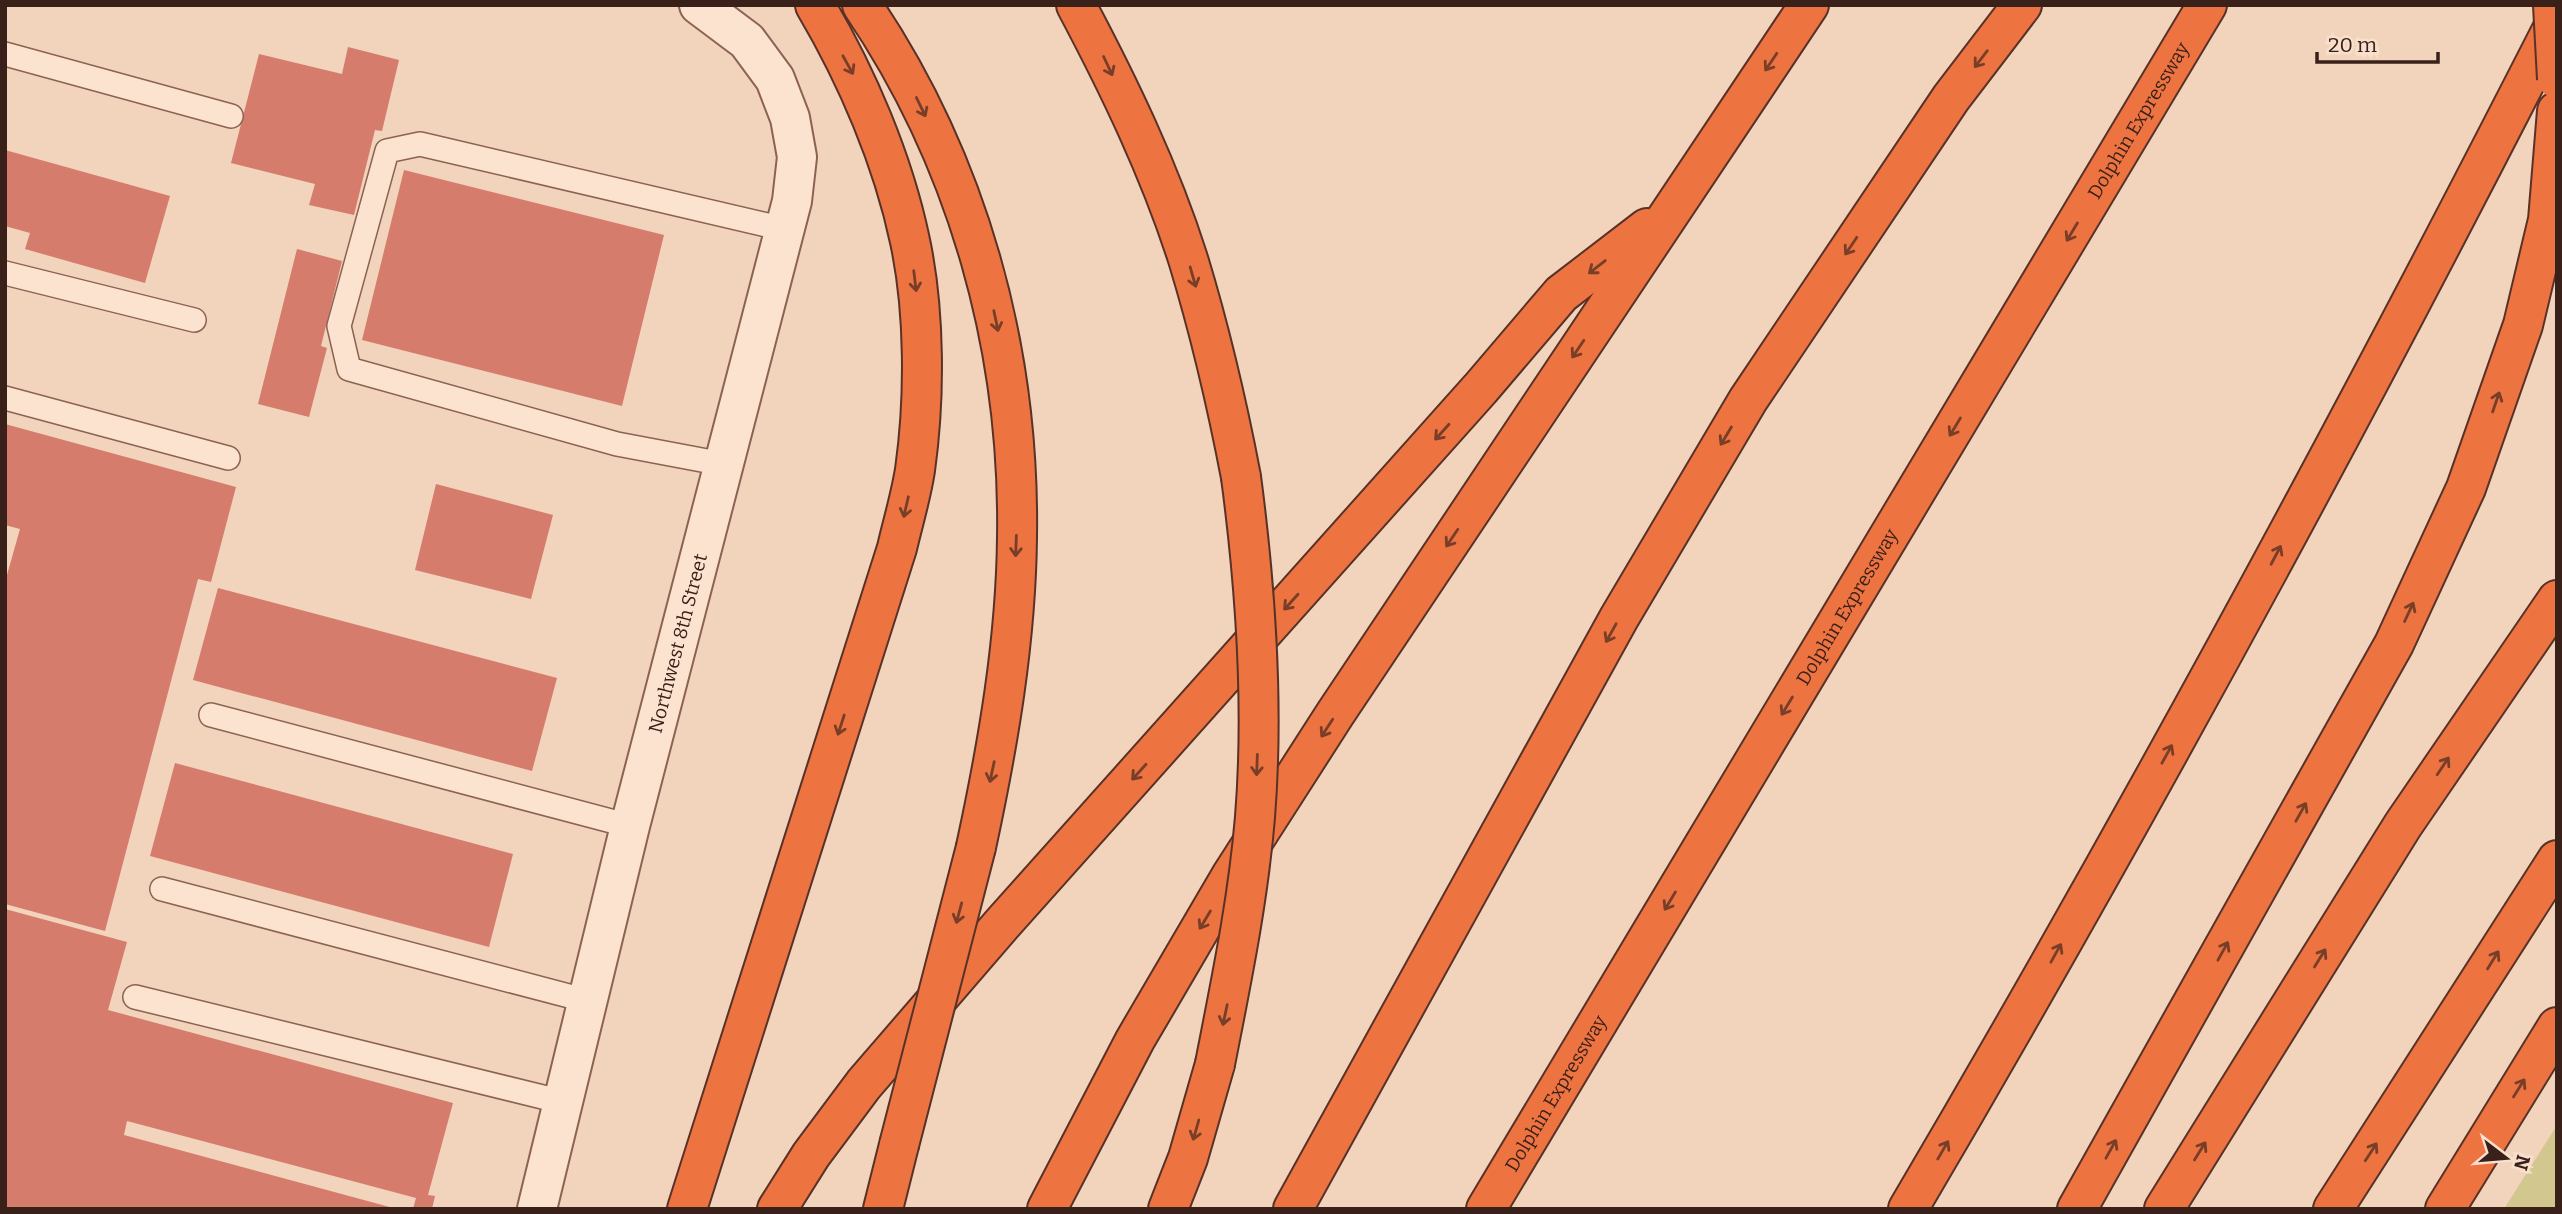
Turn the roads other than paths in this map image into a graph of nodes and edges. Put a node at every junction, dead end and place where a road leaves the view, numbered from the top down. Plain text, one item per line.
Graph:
1 (699, 5) edge
2 (815, 5) edge
3 (862, 5) edge
4 (1076, 5) edge
5 (1809, 5) edge
6 (2022, 5) edge
7 (2207, 5) edge
8 (2553, 5) edge
9 (2557, 20) edge
10 (5, 54) edge
11 (2557, 79) edge
12 (2557, 111) edge
13 (231, 116) dead end
14 (1670, 210) junction
15 (784, 229) junction
16 (5, 273) edge
17 (194, 320) dead end
18 (5, 398) edge
19 (229, 458) dead end
20 (723, 464) junction
21 (2557, 600) edge
22 (211, 715) dead end
23 (630, 826) junction
24 (2557, 860) edge
25 (162, 889) dead end
26 (135, 997) dead end
27 (588, 1001) junction
28 (2557, 1027) edge
29 (563, 1102) junction
30 (537, 1209) edge
31 (687, 1209) edge
32 (777, 1209) edge
33 (883, 1209) edge
34 (1047, 1209) edge
35 (1168, 1209) edge
36 (1293, 1209) edge
37 (1486, 1209) edge
38 (1908, 1209) edge
39 (2077, 1209) edge
40 (2164, 1209) edge
41 (2333, 1209) edge
42 (2445, 1209) edge

1 - 15 street, Northwest 8th Street
2 -> 31 highway
3 -> 33 highway, bridge
4 -> 35 highway, bridge
5 -> 14 highway
6 -> 36 highway
7 -> 37 highway, Dolphin Expressway
8 - 11 highway, bridge
38 -> 9 highway
10 - 13 lane
39 -> 12 highway
14 -> 32 highway
14 -> 34 highway
15 - 20 street, Northwest 8th Street
15 - 20 lane
16 - 17 lane
18 - 19 lane
20 - 23 street, Northwest 8th Street
40 -> 21 highway
22 - 23 lane
23 - 27 street, Northwest 8th Street
41 -> 24 highway
25 - 27 lane
26 - 29 lane
27 - 29 street, Northwest 8th Street
42 -> 28 highway
29 - 30 street, Northwest 8th Street

